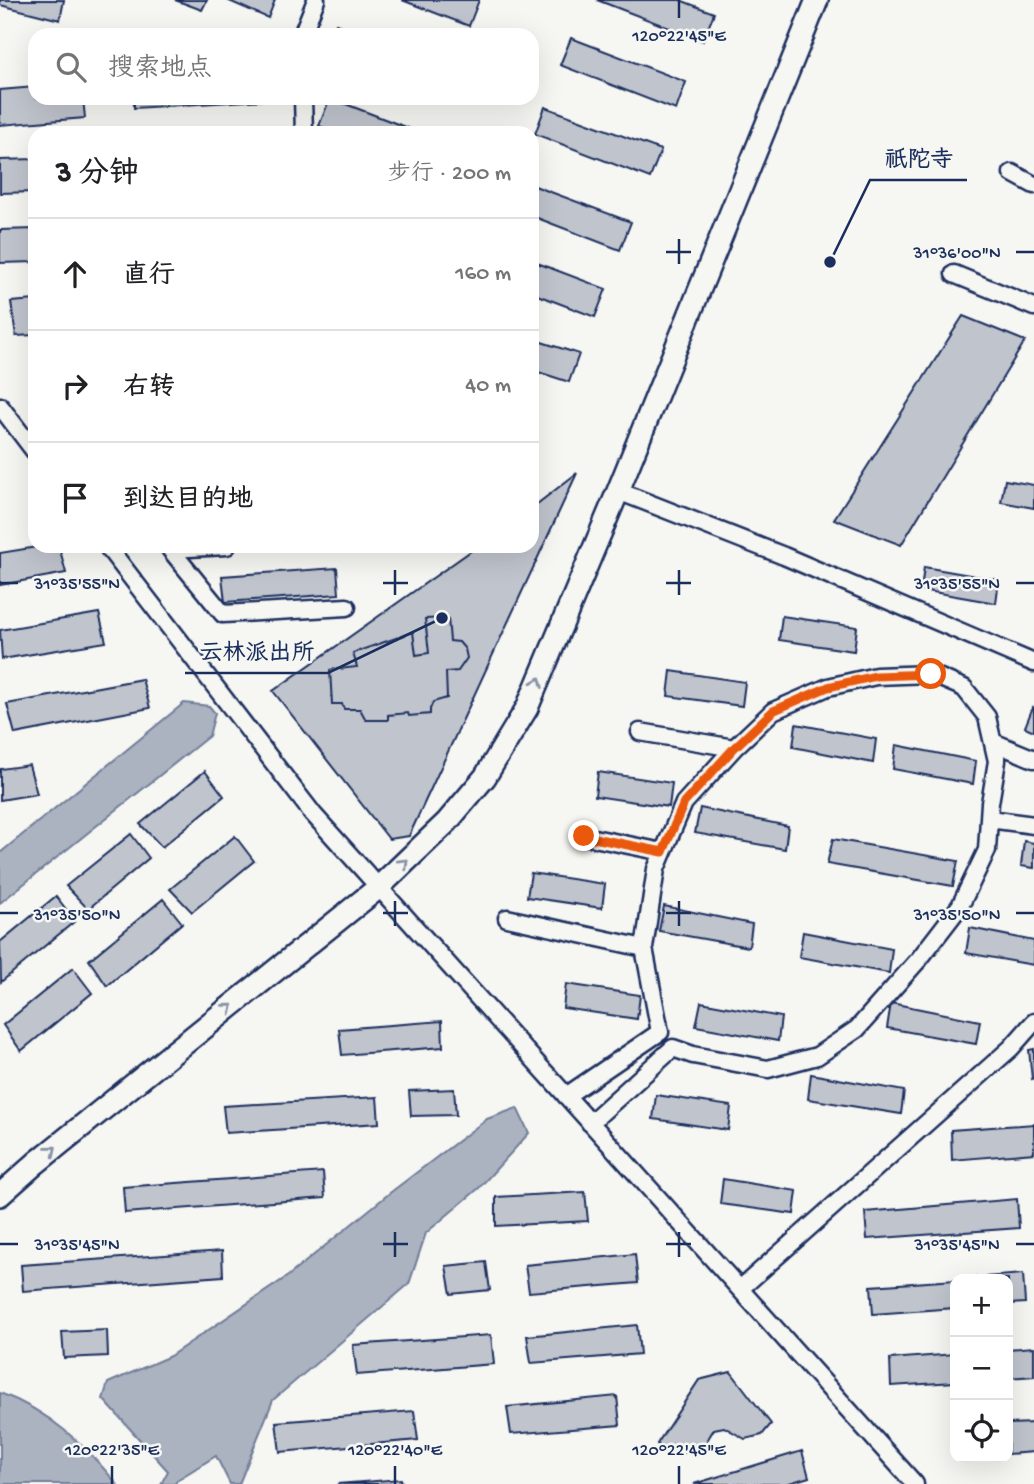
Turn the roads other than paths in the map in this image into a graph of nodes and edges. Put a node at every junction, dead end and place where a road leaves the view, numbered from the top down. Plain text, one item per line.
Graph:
1 (316, 0) edge
2 (817, 0) edge
3 (305, 28) edge
4 (303, 105) edge
5 (304, 126) edge
6 (1012, 173) dead end
7 (1034, 185) edge
8 (954, 274) dead end
9 (1034, 307) edge
10 (0, 406) edge
11 (28, 443) edge
12 (618, 491) junction
13 (112, 553) edge
14 (173, 553) edge
15 (347, 607) dead end
16 (1034, 663) edge
17 (640, 732) dead end
18 (993, 742) junction
19 (734, 748) junction
20 (1034, 759) edge
21 (989, 819) junction
22 (1034, 825) edge
23 (584, 836) dead end
24 (663, 852) junction
25 (378, 888) junction
26 (507, 918) dead end
27 (644, 948) junction
28 (1034, 1022) edge
29 (566, 1096) junction
30 (590, 1123) junction
31 (0, 1195) edge
32 (740, 1289) junction
33 (915, 1484) edge

1 - 3 street
2 - 12 street
4 - 5 street
6 - 7 street
8 - 9 street
10 - 11 street
12 - 16 street
25 -> 12 street
13 - 25 street
14 - 15 street
17 - 19 street
18 - 19 street
18 - 20 street
18 - 21 street
19 - 24 street
21 - 22 street
21 - 30 street
23 - 24 street
24 - 27 street
25 - 29 street
31 -> 25 street
26 - 27 street
27 - 29 street
28 - 32 street
29 - 30 street
30 - 32 street
32 - 33 street

